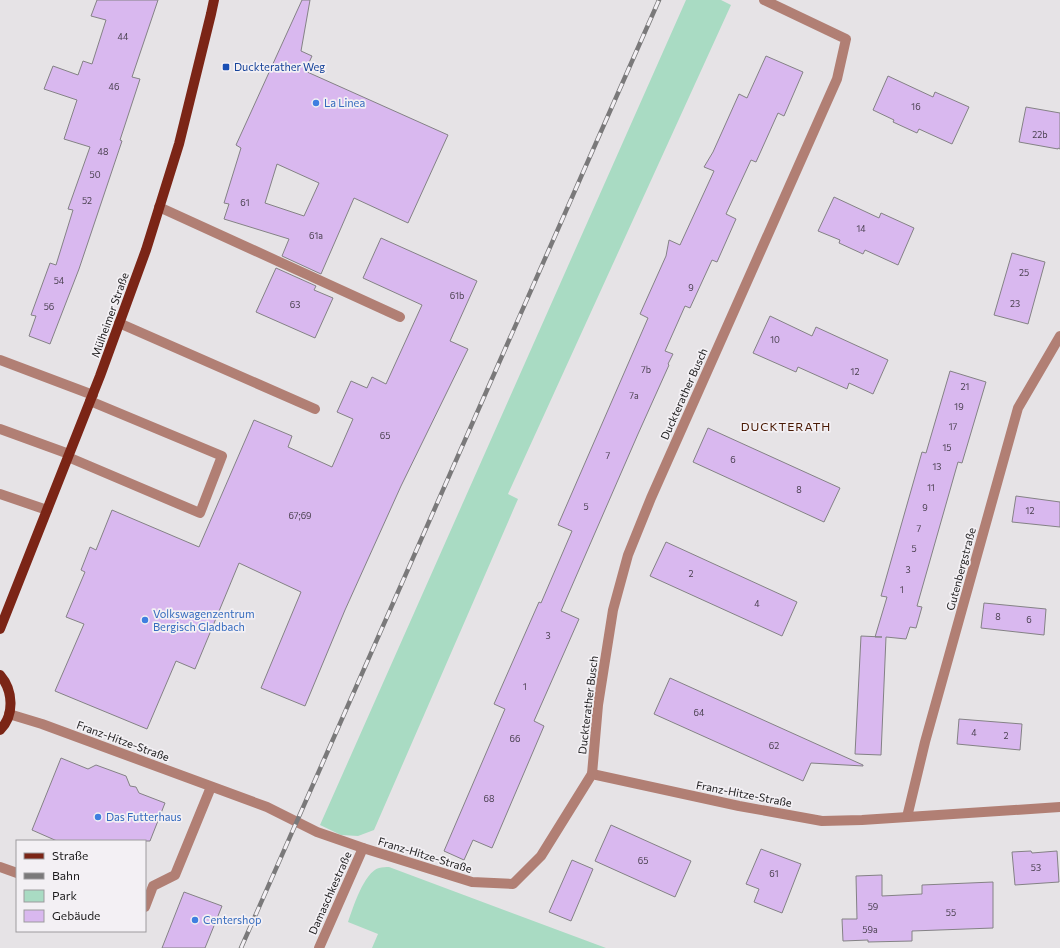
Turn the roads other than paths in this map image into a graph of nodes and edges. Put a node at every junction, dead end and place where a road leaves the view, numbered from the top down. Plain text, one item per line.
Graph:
1 (214, 0) edge
2 (764, 0) edge
3 (159, 207) junction
4 (400, 317) dead end
5 (119, 323) junction
6 (1060, 336) edge
7 (0, 360) edge
8 (92, 398) junction
9 (315, 409) dead end
10 (0, 429) edge
11 (69, 455) junction
12 (0, 494) edge
13 (47, 510) junction
14 (0, 629) edge
15 (0, 675) edge
16 (9, 714) junction
17 (0, 730) edge
18 (592, 774) junction
19 (211, 787) junction
20 (1060, 807) edge
21 (907, 817) junction
22 (363, 848) junction
23 (0, 867) edge
24 (16, 873) edge
25 (146, 904) edge
26 (318, 948) edge

1 - 3 main road, Mülheimer Straße
2 - 18 street, Duckterather Busch
3 - 4 street
3 - 5 main road, Mülheimer Straße
5 - 8 main road, Mülheimer Straße
5 - 9 street
6 - 21 street, Gutenbergstraße
7 - 8 street
8 - 11 main road, Mülheimer Straße
8 - 11 street
10 - 11 street
11 - 13 main road, Mülheimer Straße
12 - 13 street
13 - 14 main road, Mülheimer Straße
15 - 16 main road
16 - 17 main road
16 - 19 street, Franz-Hitze-Straße
18 - 21 street, Franz-Hitze-Straße
18 - 22 street, Franz-Hitze-Straße
19 - 22 street, Franz-Hitze-Straße
19 - 25 street
20 - 21 street, Franz-Hitze-Straße
22 - 26 street, Damaschkestraße
23 - 24 street

